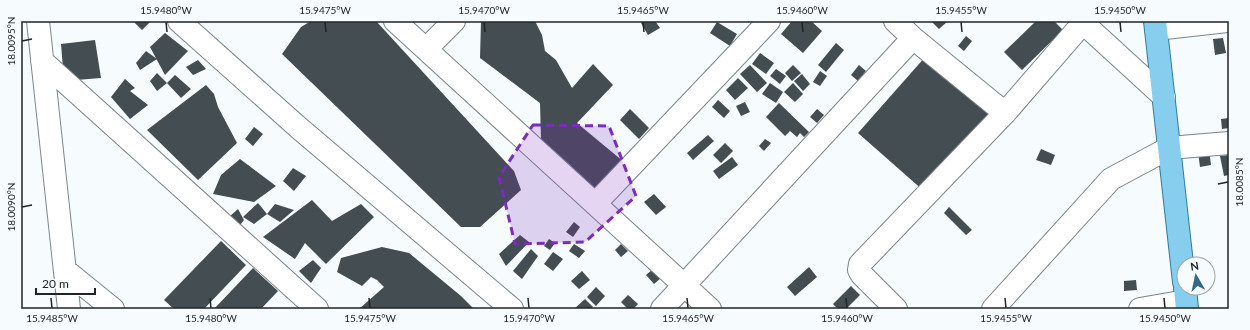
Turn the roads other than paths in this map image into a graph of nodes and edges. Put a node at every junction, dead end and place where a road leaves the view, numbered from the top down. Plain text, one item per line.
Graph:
1 (25, 21) edge
2 (38, 21) edge
3 (179, 21) edge
4 (395, 21) edge
5 (454, 21) edge
6 (769, 21) edge
7 (895, 21) edge
8 (1227, 21) edge
9 (1082, 22) edge
10 (21, 25) edge
11 (1155, 25) edge
12 (913, 38) junction
13 (426, 50) junction
14 (42, 61) junction
15 (1164, 97) junction
16 (1005, 113) junction
17 (1229, 143) edge
18 (1169, 148) junction
19 (595, 204) junction
20 (1181, 256) edge
21 (65, 270) junction
22 (685, 286) junction
23 (1183, 296) edge
24 (69, 309) edge
25 (113, 309) edge
26 (318, 309) edge
27 (512, 309) edge
28 (662, 309) edge
29 (710, 309) edge
30 (896, 309) edge
31 (994, 309) edge
32 (1140, 309) edge

1 - 10 street
2 - 14 street
3 - 27 street
4 - 13 street
5 - 13 street
6 - 19 street
7 - 12 street
8 - 11 street
9 - 15 street
9 - 16 street
11 - 15 main road
12 - 16 street
12 - 22 street
13 - 19 street
14 - 21 street
14 - 26 street
15 - 18 main road
16 - 30 street
17 - 18 street
18 - 20 main road
18 - 31 street
19 - 22 street
21 - 24 street
21 - 25 street
22 - 28 street
22 - 29 street
23 - 32 street

